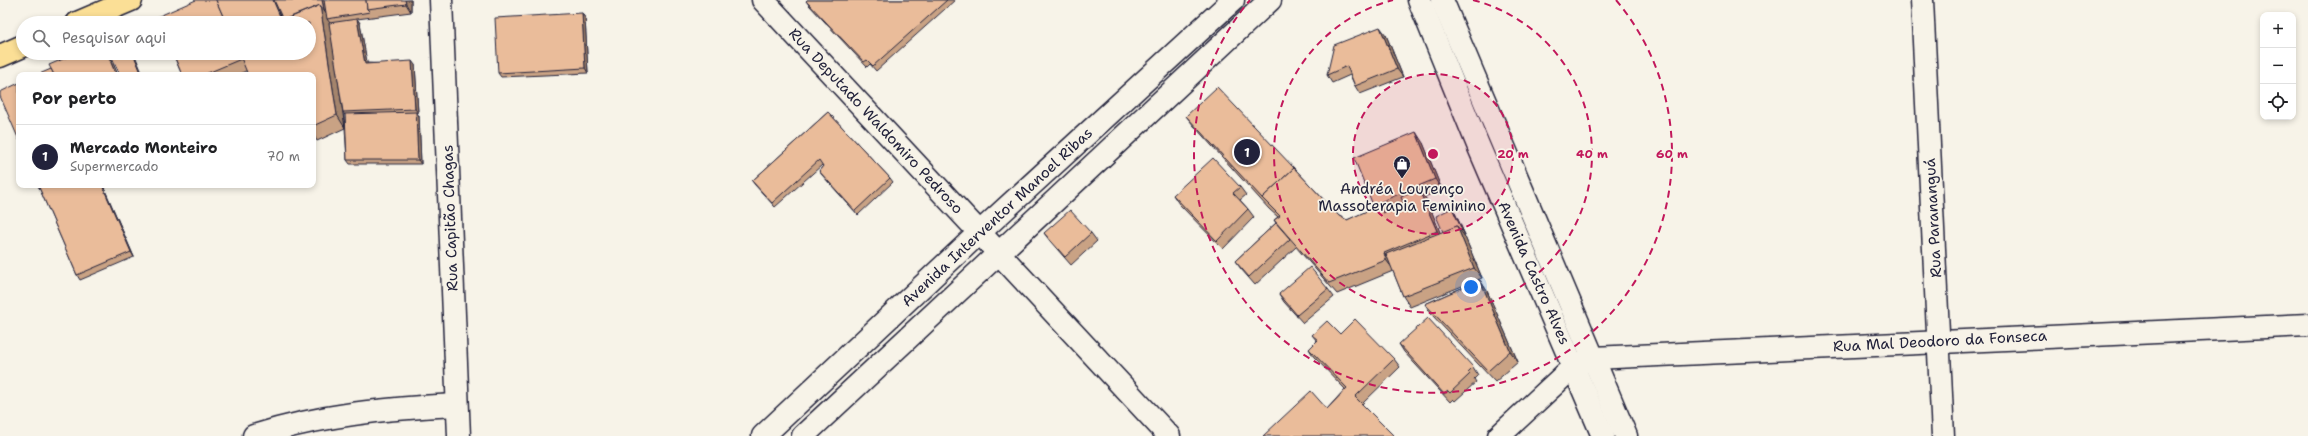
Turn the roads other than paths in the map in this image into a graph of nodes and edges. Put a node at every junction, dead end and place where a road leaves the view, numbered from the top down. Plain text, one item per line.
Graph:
1 (131, 0) edge
2 (441, 0) edge
3 (763, 0) edge
4 (1233, 0) edge
5 (1270, 0) edge
6 (1419, 0) edge
7 (1442, 0) edge
8 (1922, 0) edge
9 (93, 16) edge
10 (16, 49) edge
11 (0, 56) edge
12 (1500, 137) junction
13 (1478, 144) junction
14 (980, 232) junction
15 (999, 252) junction
16 (2308, 325) edge
17 (1939, 341) junction
18 (1584, 362) junction
19 (457, 405) junction
20 (254, 436) edge
21 (459, 436) edge
22 (763, 436) edge
23 (802, 436) edge
24 (1169, 436) edge
25 (1499, 436) edge
26 (1603, 436) edge
27 (1626, 436) edge
28 (1943, 436) edge

1 - 9 main road
2 - 19 street, Rua Capitão Chagas
3 - 14 street, Rua Deputado Waldomiro Pedroso
4 - 14 street, Avenida Interventor Manoel Ribas
5 - 15 street, Avenida Interventor Manoel Ribas
6 - 13 street, Avenida Castro Alves
7 - 12 street, Avenida Castro Alves
8 - 17 street, Rua Parananguá
10 - 11 main road
12 - 13 street
12 - 18 street, Avenida Castro Alves
13 - 18 street, Avenida Castro Alves
14 - 15 street, Rua Deputado Waldomiro Pedroso
14 - 22 street, Avenida Interventor Manoel Ribas
15 - 23 street, Avenida Interventor Manoel Ribas
15 - 24 street, Rua Deputado Waldomiro Pedroso
16 - 17 street, Rua Mal Deodoro da Fonseca
17 - 18 street, Rua Mal Deodoro da Fonseca
17 - 28 street, Rua Parananguá
18 - 25 street
18 - 26 street, Avenida Castro Alves
18 - 27 street, Avenida Castro Alves
19 - 20 street
19 - 21 street, Rua Capitão Chagas

